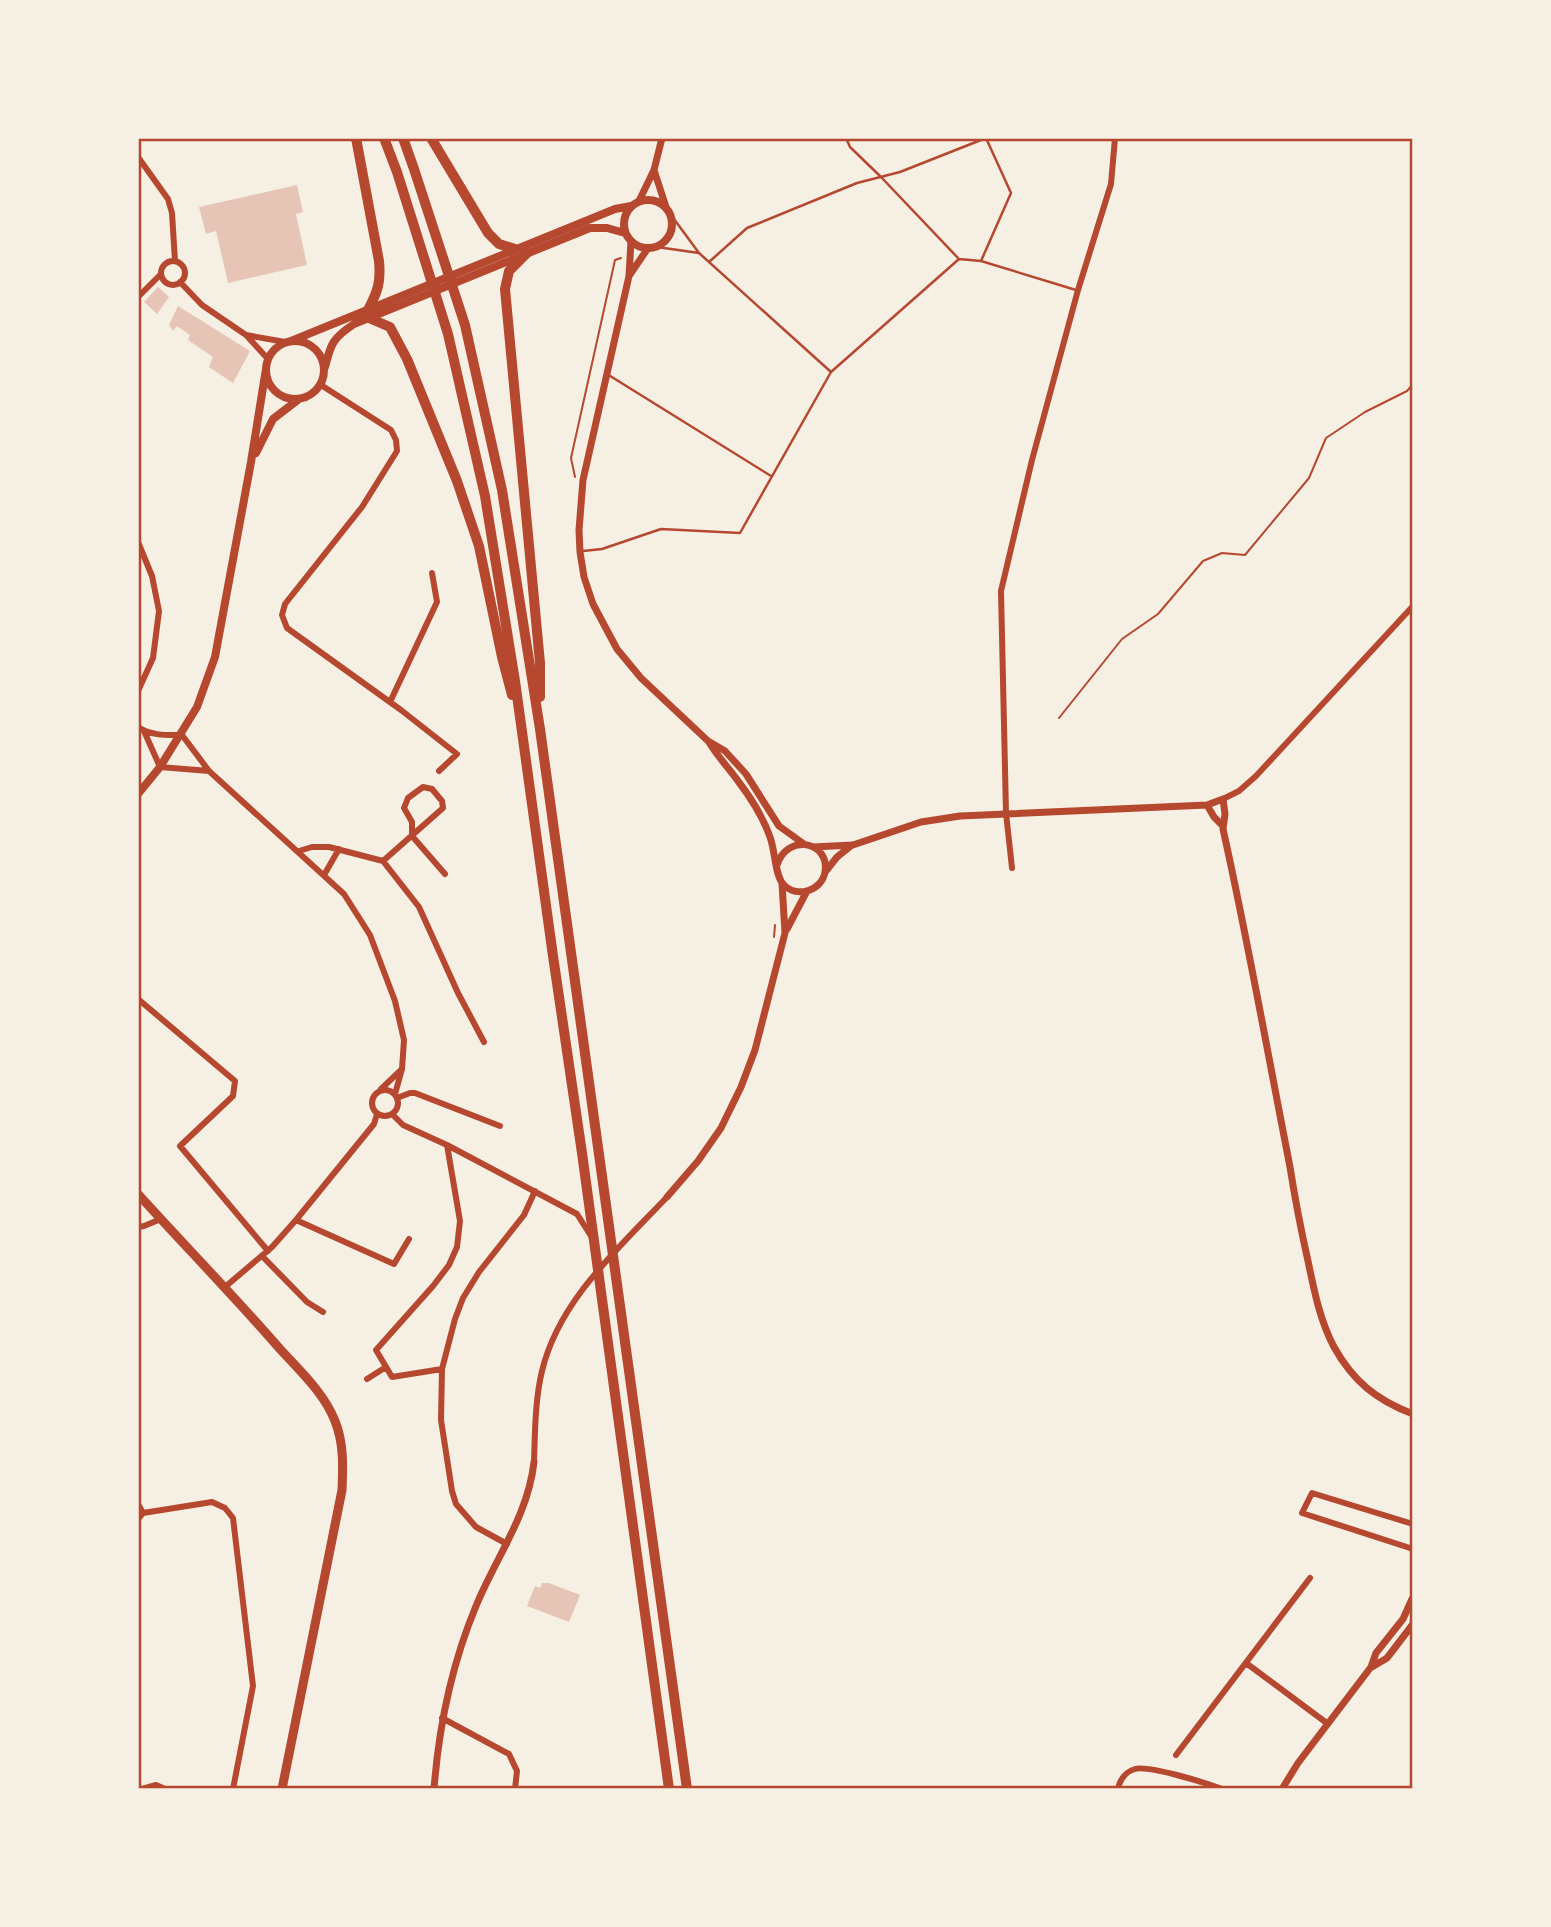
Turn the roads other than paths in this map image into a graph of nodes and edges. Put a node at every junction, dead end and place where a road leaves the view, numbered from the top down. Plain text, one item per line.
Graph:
1 (356, 138) edge
2 (384, 138) edge
3 (402, 138) edge
4 (431, 138) edge
5 (662, 138) edge
6 (846, 138) edge
7 (986, 138) edge
8 (1113, 140) edge
9 (138, 156) edge
10 (654, 170) junction
11 (881, 177) junction
12 (635, 203) junction
13 (666, 207) junction
14 (671, 215) junction
15 (628, 237) junction
16 (653, 248) junction
17 (515, 249) junction
18 (527, 253) junction
19 (699, 253) junction
20 (959, 259) junction
21 (175, 261) junction
22 (981, 261) junction
23 (709, 262) junction
24 (482, 267) junction
25 (161, 274) junction
26 (628, 276) junction
27 (180, 282) junction
28 (1077, 290) junction
29 (138, 297) edge
30 (368, 314) junction
31 (246, 335) junction
32 (288, 341) junction
33 (268, 359) junction
34 (325, 367) junction
35 (266, 369) junction
36 (831, 372) junction
37 (606, 373) junction
38 (321, 385) junction
39 (300, 399) junction
40 (251, 462) junction
41 (771, 476) junction
42 (138, 542) edge
43 (580, 552) junction
44 (432, 573) dead end
45 (1413, 606) edge
46 (138, 691) edge
47 (390, 702) junction
48 (141, 729) edge
49 (540, 729) junction
50 (522, 731) junction
51 (182, 735) junction
52 (708, 741) junction
53 (160, 767) junction
54 (209, 771) junction
55 (439, 771) dead end
56 (138, 794) edge
57 (1223, 799) junction
58 (1207, 805) junction
59 (1006, 813) junction
60 (1222, 825) junction
61 (412, 836) junction
62 (804, 844) junction
63 (853, 845) junction
64 (813, 847) junction
65 (340, 849) junction
66 (299, 851) junction
67 (383, 860) junction
68 (777, 865) junction
69 (1012, 868) dead end
70 (825, 871) junction
71 (445, 874) dead end
72 (324, 875) junction
73 (782, 883) junction
74 (807, 891) junction
75 (785, 933) junction
76 (138, 999) edge
77 (484, 1042) dead end
78 (402, 1069) junction
79 (380, 1090) junction
80 (396, 1096) junction
81 (377, 1114) junction
82 (392, 1114) junction
83 (500, 1126) dead end
84 (447, 1145) junction
85 (535, 1191) junction
86 (139, 1196) edge
87 (667, 1197) joint
88 (161, 1219) junction
89 (296, 1220) junction
90 (138, 1227) edge
91 (408, 1239) dead end
92 (268, 1251) junction
93 (262, 1256) junction
94 (606, 1262) junction
95 (225, 1286) junction
96 (323, 1312) dead end
97 (386, 1367) junction
98 (442, 1369) junction
99 (367, 1380) dead end
100 (1413, 1414) edge
101 (534, 1462) joint
102 (138, 1504) edge
103 (143, 1513) junction
104 (138, 1519) edge
105 (1413, 1524) edge
106 (507, 1544) junction
107 (1413, 1549) edge
108 (1310, 1578) dead end
109 (1413, 1599) edge
110 (1413, 1624) edge
111 (1246, 1663) junction
112 (1371, 1667) junction
113 (442, 1718) junction
114 (1328, 1724) junction
115 (1176, 1755) dead end
116 (1219, 1788) edge
117 (142, 1789) edge
118 (165, 1789) edge
119 (233, 1789) edge
120 (282, 1789) edge
121 (434, 1789) edge
122 (515, 1789) edge
123 (668, 1789) edge
124 (687, 1789) edge
125 (1118, 1789) edge
126 (1282, 1789) edge

1 - 30 highway
2 - 50 highway
3 - 49 highway
4 - 17 highway
5 - 10 street
6 - 11 lane
7 - 11 lane
7 - 22 lane
8 - 28 street
9 - 21 street
10 - 12 street
10 - 13 street
11 - 20 lane
11 - 23 lane
12 - 13 main road
12 - 15 main road
12 - 17 main road
13 - 14 main road
14 - 16 main road
14 - 19 lane
15 - 16 main road
15 - 18 main road
15 - 26 street
16 - 19 lane
16 - 26 street
17 - 24 main road
18 - 24 main road
18 - 49 highway
19 - 23 lane
20 - 22 lane
20 - 36 lane
21 - 25 street
21 - 27 street
22 - 28 lane
23 - 36 lane
24 - 30 main road
25 - 27 street
25 - 29 street
26 - 37 street
27 - 31 street
28 - 59 street
30 - 32 main road
30 - 34 main road
30 - 50 highway
31 - 32 street
31 - 33 street
32 - 33 main road
32 - 34 main road
33 - 35 main road
34 - 38 main road
35 - 39 main road
35 - 40 main road
36 - 41 lane
37 - 41 lane
37 - 43 street
38 - 39 main road
38 - 47 street
39 - 40 main road
40 - 51 main road
41 - 43 lane
42 - 46 street
43 - 52 street
44 - 47 street
45 - 57 street
47 - 55 street
48 - 51 street
48 - 53 street
49 - 124 highway
50 - 123 highway
51 - 53 main road
51 - 54 street
52 - 62 street
52 - 68 street
53 - 54 street
53 - 56 main road
54 - 66 street
57 - 58 street
57 - 60 street
58 - 59 street
58 - 60 street
59 - 63 street
59 - 69 street
60 - 100 street
61 - 61 street
61 - 67 street
61 - 71 street
62 - 64 street
62 - 68 street
63 - 64 street
63 - 70 street
64 - 70 street
65 - 66 street
65 - 67 street
65 - 72 street
66 - 72 street
67 - 77 street
68 - 73 street
70 - 74 street
72 - 78 street
73 - 74 street
73 - 75 street
74 - 75 street
75 - 87 street
76 - 92 street
78 - 79 street
78 - 80 street
79 - 80 street
79 - 81 street
80 - 82 street
80 - 83 street
81 - 82 street
81 - 89 street
82 - 84 street
84 - 85 street
84 - 97 street
85 - 94 street
85 - 98 street
86 - 88 main road
87 - 94 street
88 - 90 street
88 - 95 main road
89 - 91 street
89 - 92 street
92 - 93 street
93 - 95 street
93 - 96 street
94 - 101 street
95 - 120 main road
97 - 98 street
97 - 99 street
98 - 106 street
101 - 106 street
102 - 103 street
103 - 104 street
103 - 119 street
105 - 107 street
106 - 113 street
108 - 111 street
109 - 112 street
110 - 112 street
111 - 114 street
111 - 115 street
112 - 114 street
113 - 121 street
113 - 122 street
114 - 126 street
116 - 125 street
117 - 118 street

